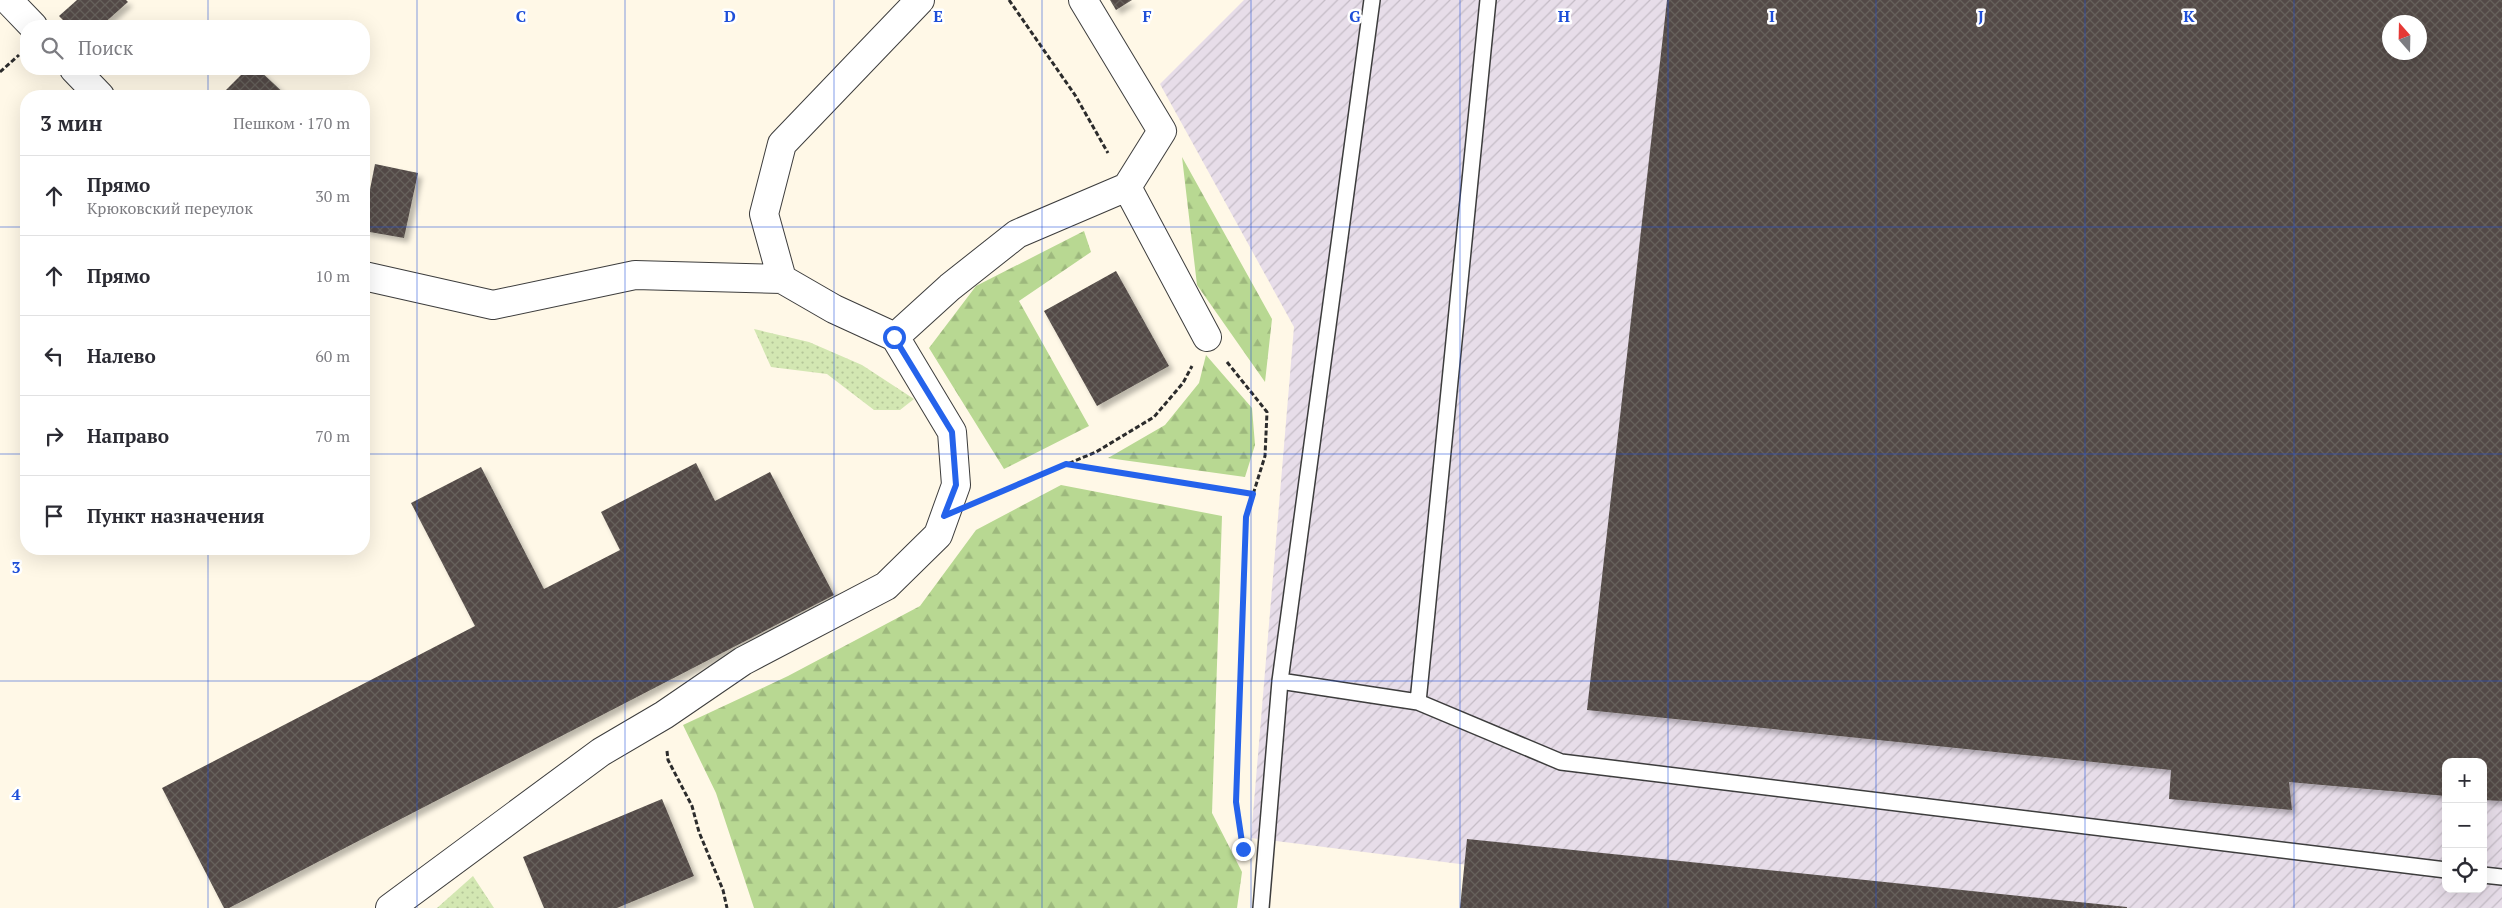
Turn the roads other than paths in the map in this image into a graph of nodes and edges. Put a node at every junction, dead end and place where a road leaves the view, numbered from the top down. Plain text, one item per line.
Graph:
1 (8, 0) edge
2 (920, 0) edge
3 (1083, 0) edge
4 (1372, 0) edge
5 (1488, 0) edge
6 (27, 20) edge
7 (80, 75) edge
8 (94, 90) edge
9 (1127, 186) junction
10 (370, 277) edge
11 (782, 279) junction
12 (894, 337) junction
13 (1207, 337) road end
14 (1280, 681) junction
15 (1418, 702) junction
16 (2442, 870) edge
17 (2487, 875) edge
18 (2502, 877) edge
19 (390, 908) edge
20 (1261, 908) edge

1 - 6 street
2 - 11 street
3 - 9 street
4 - 14 lane
5 - 15 lane
7 - 8 street
9 - 12 street
9 - 13 street
10 - 11 street
11 - 12 street
12 - 19 street
14 - 15 lane
14 - 20 lane
15 - 16 lane
17 - 18 lane

